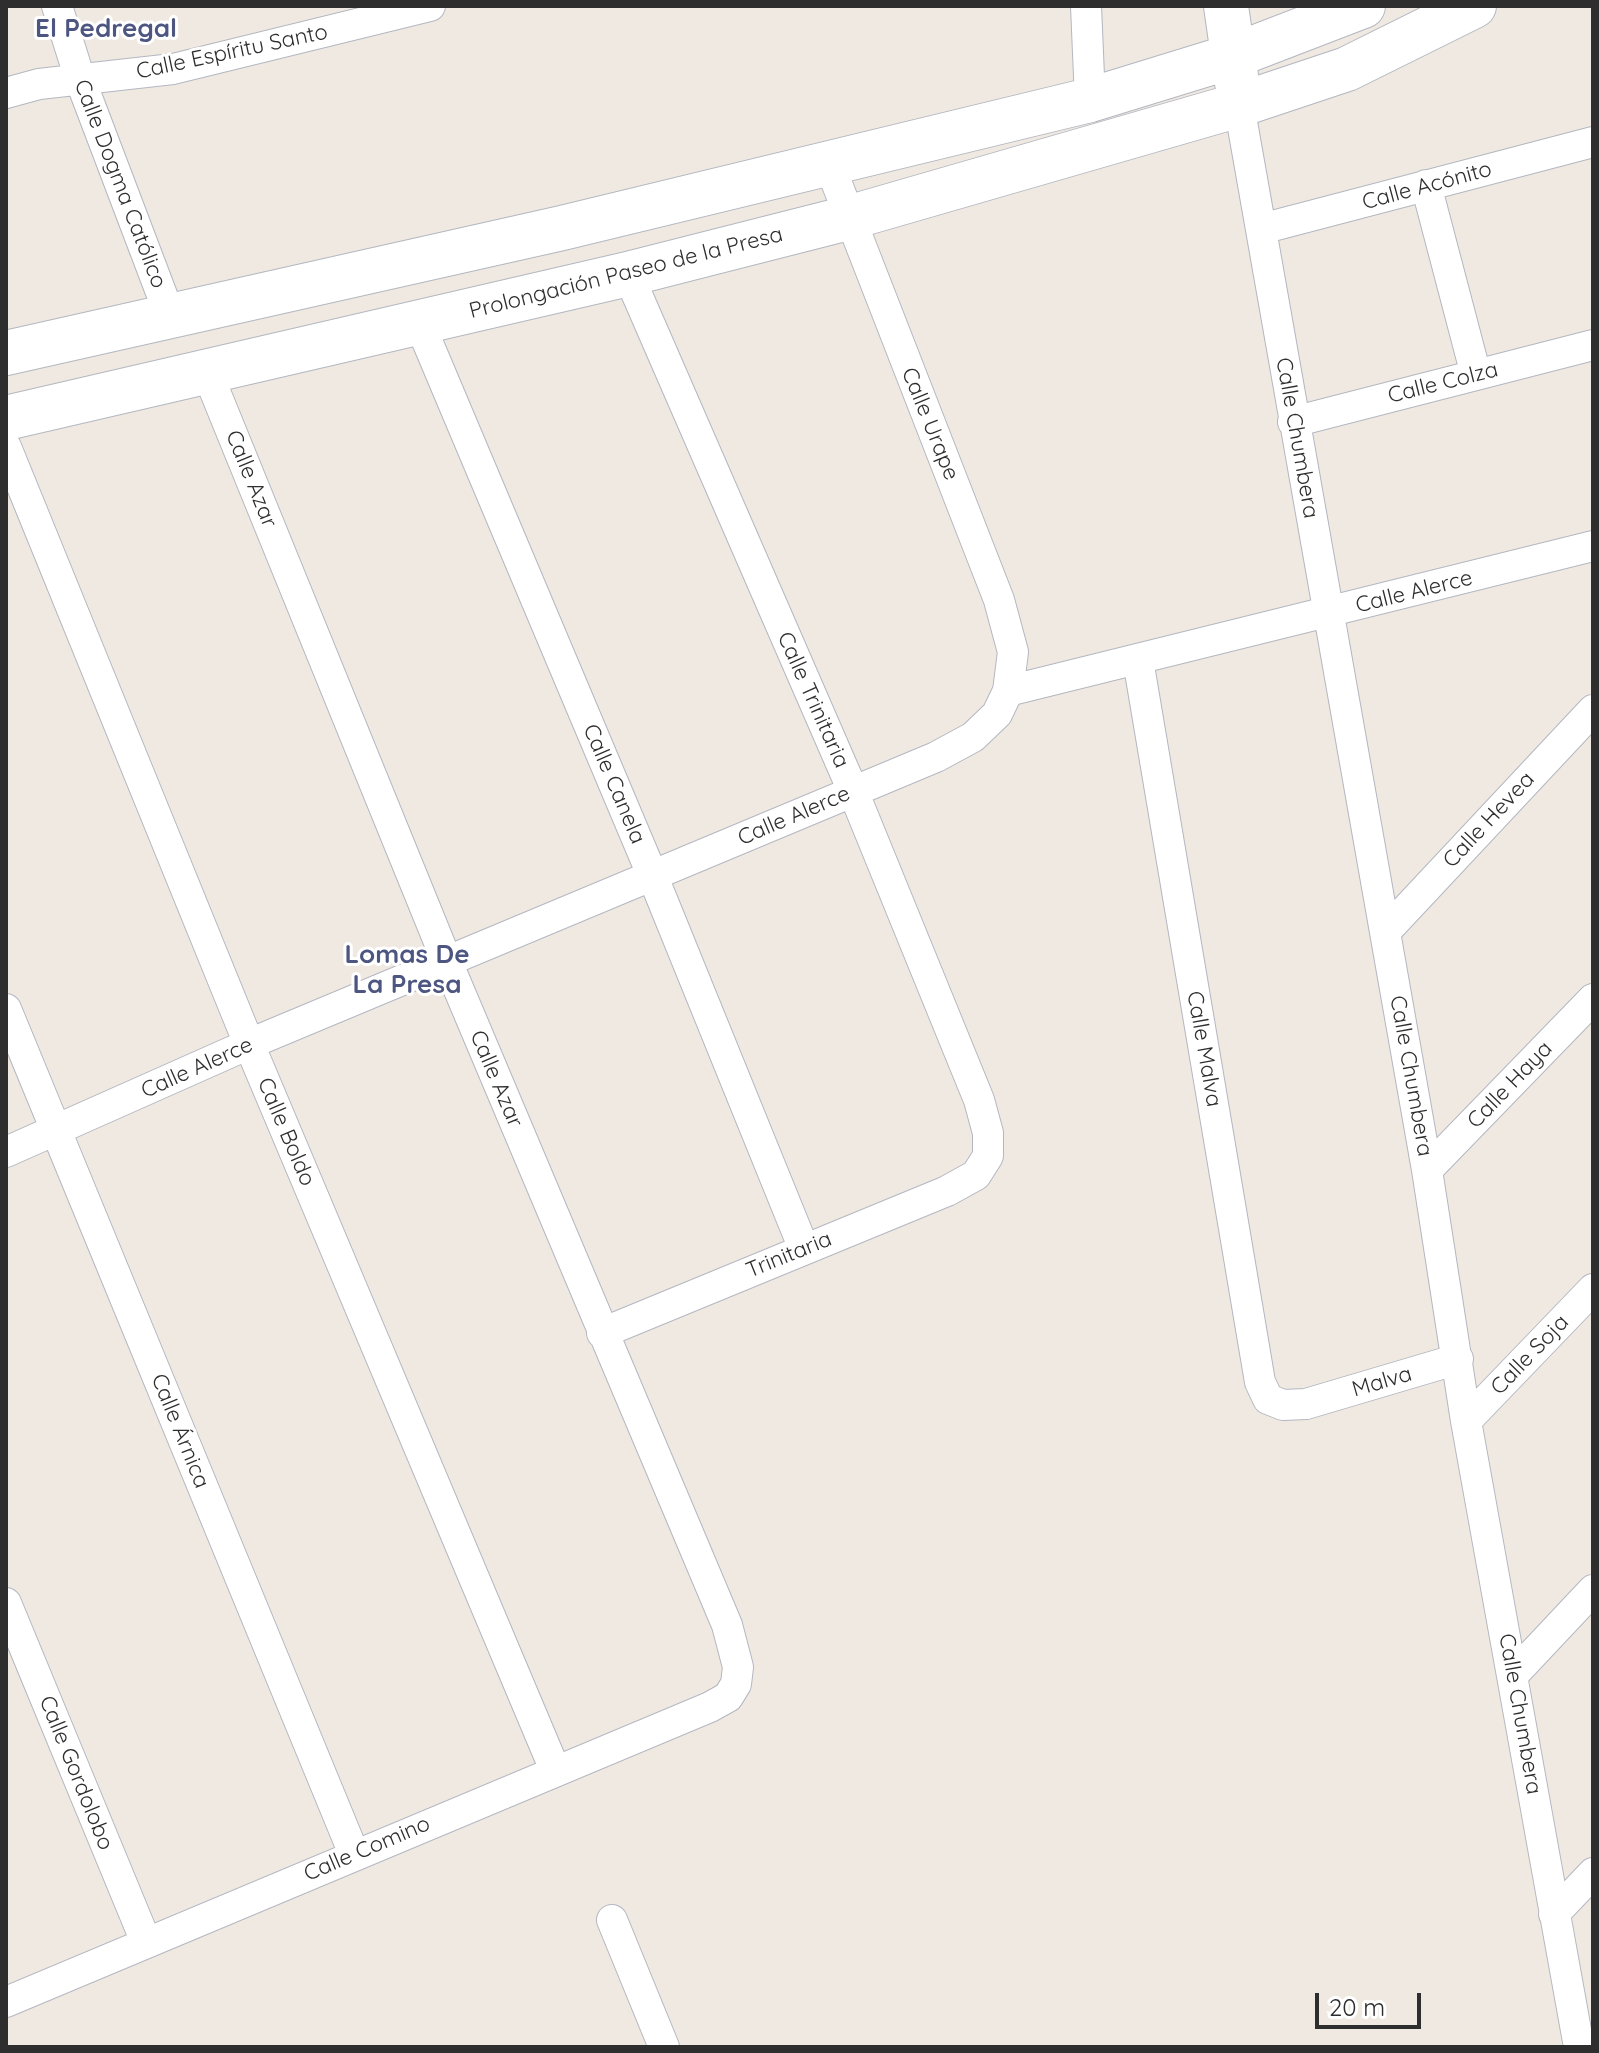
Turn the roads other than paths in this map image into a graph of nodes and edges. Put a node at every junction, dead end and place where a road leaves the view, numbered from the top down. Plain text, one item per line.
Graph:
1 (57, 6) edge
2 (430, 6) edge
3 (1086, 6) edge
4 (1226, 6) edge
5 (1363, 6) edge
6 (1474, 6) edge
7 (1233, 56) junction
8 (80, 79) junction
9 (6, 93) edge
10 (1090, 100) junction
11 (1239, 105) junction
12 (1593, 142) edge
13 (828, 161) junction
14 (1426, 185) junction
15 (848, 218) junction
16 (1261, 229) junction
17 (628, 274) junction
18 (170, 316) junction
19 (419, 322) junction
20 (1593, 345) edge
21 (6, 353) edge
22 (207, 372) junction
23 (1476, 375) junction
24 (6, 418) edge
25 (1293, 422) junction
26 (6, 447) edge
27 (1593, 546) edge
28 (1327, 614) junction
29 (1138, 660) junction
30 (1008, 691) junction
31 (1593, 710) edge
32 (853, 791) junction
33 (653, 877) junction
34 (1386, 931) junction
35 (448, 964) junction
36 (1593, 999) edge
37 (6, 1009) edge
38 (249, 1044) junction
39 (56, 1130) junction
40 (6, 1152) edge
41 (1427, 1170) junction
42 (976, 1175) joint
43 (804, 1249) junction
44 (1593, 1289) edge
45 (602, 1333) junction
46 (1458, 1359) junction
47 (1306, 1404) joint
48 (1466, 1421) junction
49 (1593, 1590) edge
50 (6, 1603) edge
51 (1514, 1674) junction
52 (728, 1697) joint
53 (555, 1770) junction
54 (354, 1854) junction
55 (1593, 1873) edge
56 (1554, 1914) junction
57 (612, 1920) dead end
58 (146, 1942) junction
59 (6, 2002) edge
60 (664, 2047) edge
61 (1579, 2047) edge

1 - 8 street, Calle Dogma Católico
2 - 8 street, Calle Espíritu Santo
3 - 10 street
4 - 7 street
5 - 7 street
6 - 11 street, Prolongación Paseo de la Presa
7 - 10 street
7 - 11 street
8 - 9 street, Calle Espíritu Santo
8 - 18 street, Calle Dogma Católico
10 - 13 street
11 - 15 street, Prolongación Paseo de la Presa
11 - 16 street, Calle Chumbera
12 - 14 street, Calle Acónito
13 - 15 street, Calle Urape
13 - 18 street
14 - 16 street, Calle Acónito
14 - 23 street
15 - 17 street, Prolongación Paseo de la Presa
15 - 30 street, Calle Urape
16 - 25 street, Calle Chumbera
17 - 19 street, Prolongación Paseo de la Presa
17 - 32 street, Calle Trinitaria
18 - 21 street
19 - 22 street, Prolongación Paseo de la Presa
19 - 33 street, Calle Canela
20 - 23 street, Calle Colza
22 - 24 street, Prolongación Paseo de la Presa
22 - 35 street, Calle Azar
23 - 25 street, Calle Colza
25 - 28 street, Calle Chumbera
26 - 38 street, Calle Boldo
27 - 28 street, Calle Alerce
28 - 29 street, Calle Alerce
28 - 34 street, Calle Chumbera
29 - 30 street, Calle Alerce
29 - 47 street, Calle Malva
30 - 32 street, Calle Alerce
31 - 34 street, Calle Hevea
32 - 33 street, Calle Alerce
32 - 42 street, Calle Trinitaria
33 - 35 street, Calle Alerce
33 - 43 street, Calle Canela
34 - 41 street, Calle Chumbera
35 - 38 street, Calle Alerce
35 - 45 street, Calle Azar
36 - 41 street, Calle Haya
37 - 39 street, Calle Árnica
38 - 39 street, Calle Alerce
38 - 53 street, Calle Boldo
39 - 40 street, Calle Alerce
39 - 54 street, Calle Árnica
41 - 46 street, Calle Chumbera
42 - 43 street, Trinitaria
43 - 45 street, Trinitaria
44 - 48 street, Calle Soja
45 - 52 street, Calle Azar
46 - 47 street, Malva
46 - 48 street, Calle Chumbera
48 - 51 street, Calle Chumbera
49 - 51 street
50 - 58 street, Calle Gordolobo
51 - 56 street, Calle Chumbera
52 - 53 street, Calle Comino
53 - 54 street, Calle Comino
54 - 58 street, Calle Comino
55 - 56 street
56 - 61 street, Calle Chumbera
57 - 60 street
58 - 59 street, Calle Comino

